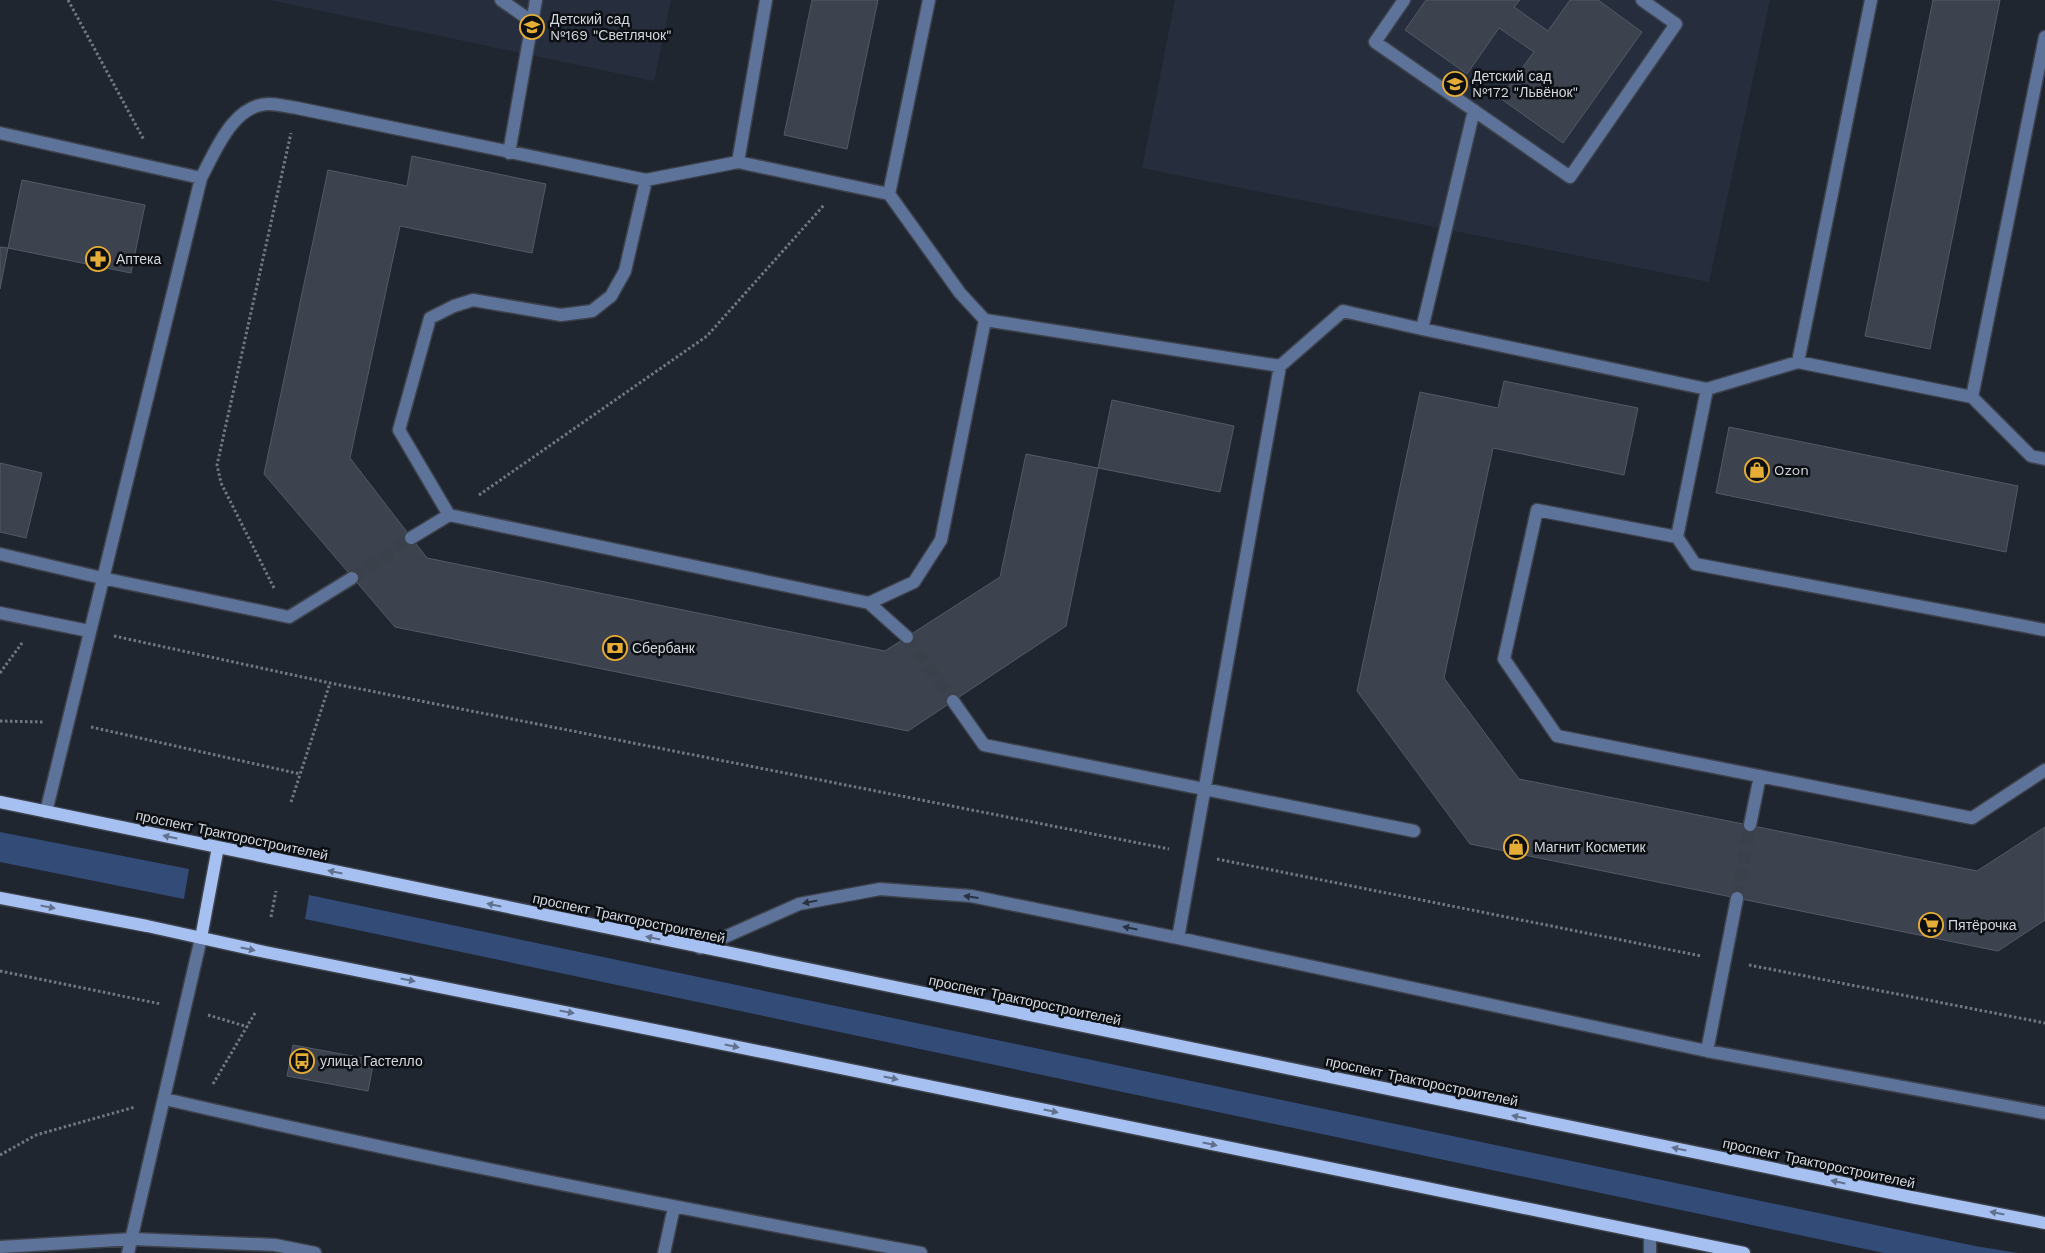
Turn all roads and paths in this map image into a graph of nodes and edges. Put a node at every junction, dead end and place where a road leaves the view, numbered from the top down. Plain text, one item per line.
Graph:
1 (68, 0) edge
2 (501, 0) edge
3 (536, 0) edge
4 (766, 0) edge
5 (929, 0) edge
6 (1404, 0) edge
7 (1642, 0) edge
8 (1871, 0) edge
9 (531, 21) junction
10 (2045, 37) edge
11 (296, 108) junction
12 (1474, 110) junction
13 (0, 133) edge
14 (509, 153) junction
15 (738, 162) junction
16 (160, 169) junction
17 (201, 178) junction
18 (646, 180) junction
19 (842, 184) junction
20 (889, 194) junction
21 (985, 320) junction
22 (1422, 329) junction
23 (1798, 362) junction
24 (1280, 366) junction
25 (1707, 389) junction
26 (1972, 397) junction
27 (2045, 459) edge
28 (449, 515) junction
29 (1678, 537) junction
30 (411, 538) tunnel mouth
31 (0, 554) edge
32 (102, 578) junction
33 (352, 578) tunnel mouth
34 (870, 603) junction
35 (0, 613) edge
36 (289, 617) junction
37 (38, 620) junction
38 (2045, 630) edge
39 (89, 631) junction
40 (907, 637) tunnel mouth
41 (0, 673) edge
42 (330, 683) junction
43 (953, 701) tunnel mouth
44 (0, 721) edge
45 (67, 722) junction
46 (2045, 770) edge
47 (300, 774) junction
48 (1760, 776) junction
49 (1204, 789) junction
50 (0, 802) edge
51 (291, 802) dead end
52 (46, 812) junction
53 (1750, 825) tunnel mouth
54 (1414, 831) dead end
55 (218, 847) junction
56 (1192, 854) junction
57 (276, 890) dead end
58 (0, 898) edge
59 (1736, 898) tunnel mouth
60 (271, 917) dead end
61 (201, 938) junction
62 (1178, 938) junction
63 (700, 948) junction
64 (1724, 961) junction
65 (0, 971) edge
66 (184, 1008) junction
67 (255, 1013) dead end
68 (2045, 1023) edge
69 (248, 1027) junction
70 (1707, 1051) junction
71 (164, 1099) junction
72 (199, 1107) junction
73 (2045, 1113) edge
74 (0, 1155) edge
75 (674, 1207) junction
76 (2045, 1223) edge
77 (1650, 1235) junction
78 (132, 1239) junction
79 (0, 1246) edge
80 (128, 1253) edge
81 (315, 1253) edge
82 (664, 1253) edge
83 (921, 1253) edge
84 (1650, 1253) edge
85 (1744, 1253) edge

1 - 16 path
2 - 9 street
3 - 9 street
4 - 15 street
5 - 20 street
6 - 12 street
7 - 12 street
8 - 23 street
9 - 14 street
10 - 26 street
11 - 14 street
11 - 17 street
11 - 36 path
12 - 22 street
13 - 16 street
14 - 18 street
15 - 18 street
15 - 19 street
16 - 17 street
17 - 32 street
18 - 28 street
19 - 20 street
19 - 28 path
20 - 21 street
21 - 24 street
21 - 34 street
22 - 24 street
22 - 25 street
23 - 25 street
23 - 26 street
24 - 49 street
25 - 29 street
26 - 27 street
28 - 30 street
28 - 34 street
29 - 38 street
29 - 48 street
31 - 32 street
32 - 36 street
32 - 39 street
33 - 36 street
34 - 40 street
35 - 37 street
37 - 39 street
37 - 41 path
39 - 42 path
39 - 45 street
42 - 47 path
42 - 56 path
43 - 49 street
44 - 45 path
45 - 47 path
45 - 52 street
46 - 48 street
47 - 51 path
48 - 53 street
49 - 54 street
49 - 56 street
50 - 52 main road, проспект Тракторостроителей
55 -> 52 main road, проспект Тракторостроителей
55 - 61 main road
63 -> 55 main road, проспект Тракторостроителей
56 - 62 street
56 - 64 path
57 - 60 path
58 -> 61 main road
59 - 64 street
61 - 66 street
61 -> 77 main road
62 -> 63 street
62 - 70 street
76 -> 63 main road, проспект Тракторостроителей
64 - 68 path
64 - 70 street
65 - 66 path
66 - 69 path
66 - 71 street
67 - 69 path
69 - 72 path
70 - 73 street
71 - 72 street
71 - 74 path
71 - 78 street
72 - 75 street
75 - 82 street
75 - 83 street
77 - 84 street
77 - 85 main road
78 - 79 street
78 - 80 street
78 - 81 street

